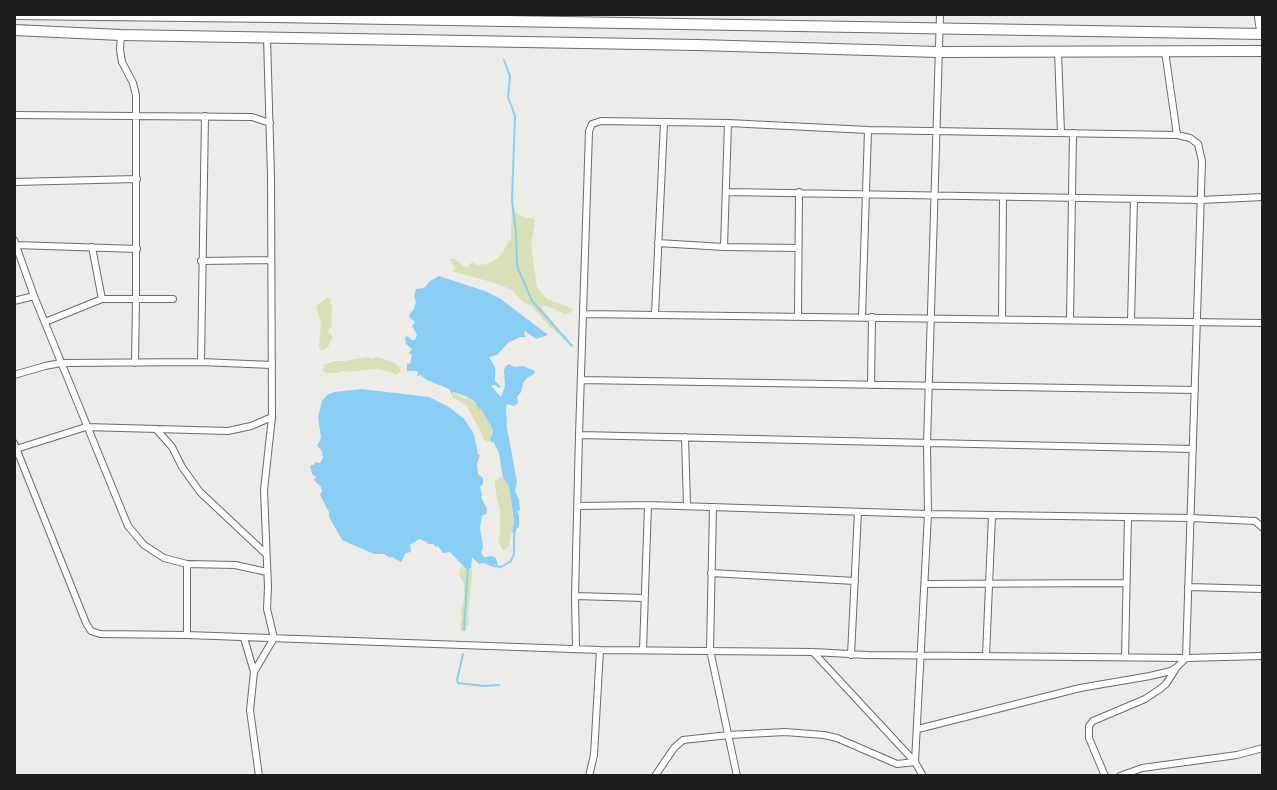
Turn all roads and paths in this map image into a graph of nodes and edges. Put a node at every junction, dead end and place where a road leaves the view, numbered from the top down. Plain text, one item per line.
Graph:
1 (14, 14) edge
2 (940, 14) edge
3 (1259, 14) edge
4 (253, 15) edge
5 (605, 19) edge
6 (735, 20) edge
7 (698, 26) junction
8 (939, 29) junction
9 (14, 30) edge
10 (121, 35) junction
11 (1263, 36) edge
12 (267, 38) junction
13 (698, 45) junction
14 (1058, 51) junction
15 (1165, 51) junction
16 (1263, 51) edge
17 (938, 52) junction
18 (14, 115) edge
19 (137, 115) junction
20 (205, 116) junction
21 (270, 123) junction
22 (664, 123) junction
23 (728, 123) junction
24 (868, 130) junction
25 (936, 131) junction
26 (1061, 133) junction
27 (1073, 133) junction
28 (1177, 135) junction
29 (137, 179) junction
30 (14, 182) edge
31 (727, 192) junction
32 (799, 192) junction
33 (866, 194) junction
34 (933, 195) junction
35 (1003, 197) junction
36 (1263, 197) edge
37 (1072, 198) junction
38 (1134, 199) junction
39 (1201, 200) junction
40 (15, 243) edge
41 (658, 243) junction
42 (92, 247) junction
43 (724, 247) junction
44 (798, 248) junction
45 (137, 249) junction
46 (271, 260) junction
47 (201, 261) junction
48 (34, 296) junction
49 (102, 299) junction
50 (136, 299) junction
51 (173, 299) dead end
52 (14, 301) edge
53 (583, 314) junction
54 (655, 315) junction
55 (798, 316) junction
56 (862, 317) junction
57 (872, 317) junction
58 (931, 318) junction
59 (1002, 319) junction
60 (1070, 320) junction
61 (1131, 321) junction
62 (45, 322) junction
63 (1197, 322) junction
64 (1263, 323) edge
65 (201, 362) junction
66 (61, 363) junction
67 (135, 363) junction
68 (272, 365) junction
69 (14, 375) edge
70 (581, 380) junction
71 (871, 385) junction
72 (928, 386) junction
73 (1195, 390) junction
74 (272, 417) junction
75 (86, 427) junction
76 (156, 429) junction
77 (579, 435) junction
78 (685, 437) junction
79 (927, 444) junction
80 (15, 446) edge
81 (1193, 449) junction
82 (24, 470) junction
83 (14, 475) edge
84 (648, 505) junction
85 (578, 506) junction
86 (687, 506) junction
87 (713, 507) junction
88 (858, 512) junction
89 (928, 514) junction
90 (992, 515) junction
91 (1128, 517) junction
92 (1191, 518) junction
93 (1263, 528) edge
94 (266, 555) junction
95 (187, 564) junction
96 (267, 572) junction
97 (711, 573) junction
98 (855, 581) junction
99 (1126, 583) junction
100 (925, 584) junction
101 (989, 584) junction
102 (1188, 587) junction
103 (1263, 589) edge
104 (575, 596) junction
105 (644, 598) junction
106 (187, 635) junction
107 (244, 638) junction
108 (274, 638) junction
109 (576, 649) junction
110 (600, 650) junction
111 (643, 650) junction
112 (710, 650) junction
113 (813, 652) junction
114 (851, 655) junction
115 (922, 655) junction
116 (986, 656) junction
117 (1263, 656) edge
118 (1125, 657) junction
119 (1186, 658) junction
120 (1177, 667) junction
121 (254, 672) junction
122 (918, 729) junction
123 (729, 735) junction
124 (1263, 748) edge
125 (915, 762) junction
126 (259, 776) edge
127 (589, 776) edge
128 (655, 776) edge
129 (737, 776) edge
130 (923, 776) edge
131 (1105, 776) edge
132 (1120, 776) edge

1 - 4 main road
2 - 8 street
3 - 11 street
4 - 5 main road
5 - 7 main road
6 - 7 main road
6 - 8 main road
7 - 13 main road
8 - 11 main road
8 - 17 street
9 - 10 main road
10 - 12 main road
10 - 19 street
12 - 13 main road
12 - 21 street
13 - 17 main road
14 - 15 main road
14 - 17 main road
14 - 26 street
15 - 16 main road
15 - 28 street
17 - 25 street
18 - 19 street
19 - 20 street
19 - 29 street
20 - 21 street
20 - 47 street
21 - 46 street
22 - 23 street
22 - 41 street
22 - 53 street
23 - 24 street
23 - 31 street
24 - 25 street
24 - 33 street
25 - 26 street
25 - 34 street
26 - 27 street
27 - 28 street
27 - 37 street
28 - 39 street
29 - 30 street
29 - 45 street
31 - 32 street
31 - 43 street
32 - 33 street
32 - 44 street
33 - 34 street
33 - 56 street
34 - 35 street
34 - 58 street
35 - 37 street
35 - 59 street
36 - 39 street
37 - 38 street
37 - 60 street
38 - 39 street
38 - 61 street
39 - 63 street
40 - 42 street
40 - 48 street
41 - 43 street
41 - 54 street
42 - 45 street
42 - 49 street
43 - 44 street
44 - 55 street
45 - 50 street
46 - 47 street
46 - 68 street
47 - 65 street
48 - 52 street
48 - 62 street
49 - 50 street
49 - 62 street
50 - 51 street
50 - 67 street
53 - 54 street
53 - 70 street
54 - 55 street
55 - 56 street
56 - 57 street
57 - 58 street
57 - 71 street
58 - 59 street
58 - 72 street
59 - 60 street
60 - 61 street
61 - 63 street
62 - 66 street
63 - 64 street
63 - 73 street
65 - 67 street
65 - 68 street
66 - 67 street
66 - 69 street
66 - 75 street
68 - 74 street
70 - 71 street
70 - 77 street
71 - 72 street
72 - 73 street
72 - 79 street
73 - 81 street
74 - 76 street
74 - 94 street
75 - 76 street
75 - 80 street
75 - 95 street
76 - 94 street
77 - 78 street
77 - 85 street
78 - 79 street
78 - 86 street
79 - 81 street
79 - 89 street
80 - 82 street
81 - 92 street
82 - 83 street
82 - 106 street
84 - 85 street
84 - 86 street
84 - 105 street
85 - 104 street
86 - 87 street
87 - 88 street
87 - 97 street
88 - 89 street
88 - 98 street
89 - 90 street
89 - 100 street
90 - 91 street
90 - 101 street
91 - 92 street
91 - 99 street
92 - 93 street
92 - 102 street
94 - 96 street
95 - 96 street
95 - 106 street
96 - 108 street
97 - 98 street
97 - 112 street
98 - 114 street
99 - 101 street
99 - 118 street
100 - 101 street
100 - 115 street
101 - 116 street
102 - 103 street
102 - 119 street
104 - 105 street
104 - 109 street
105 - 111 street
106 - 107 street
107 - 108 street
107 - 121 street
108 - 109 street
108 - 121 street
109 - 110 street
110 - 111 street
110 - 127 street
111 - 112 street
112 - 113 street
112 - 123 street
113 - 114 street
113 - 125 street
114 - 115 street
115 - 116 street
115 - 122 street
116 - 118 street
117 - 119 street
118 - 119 street
119 - 120 street
120 - 122 street
120 - 131 street
121 - 126 street
122 - 125 street
123 - 125 street
123 - 128 street
123 - 129 street
124 - 132 street
125 - 130 street

